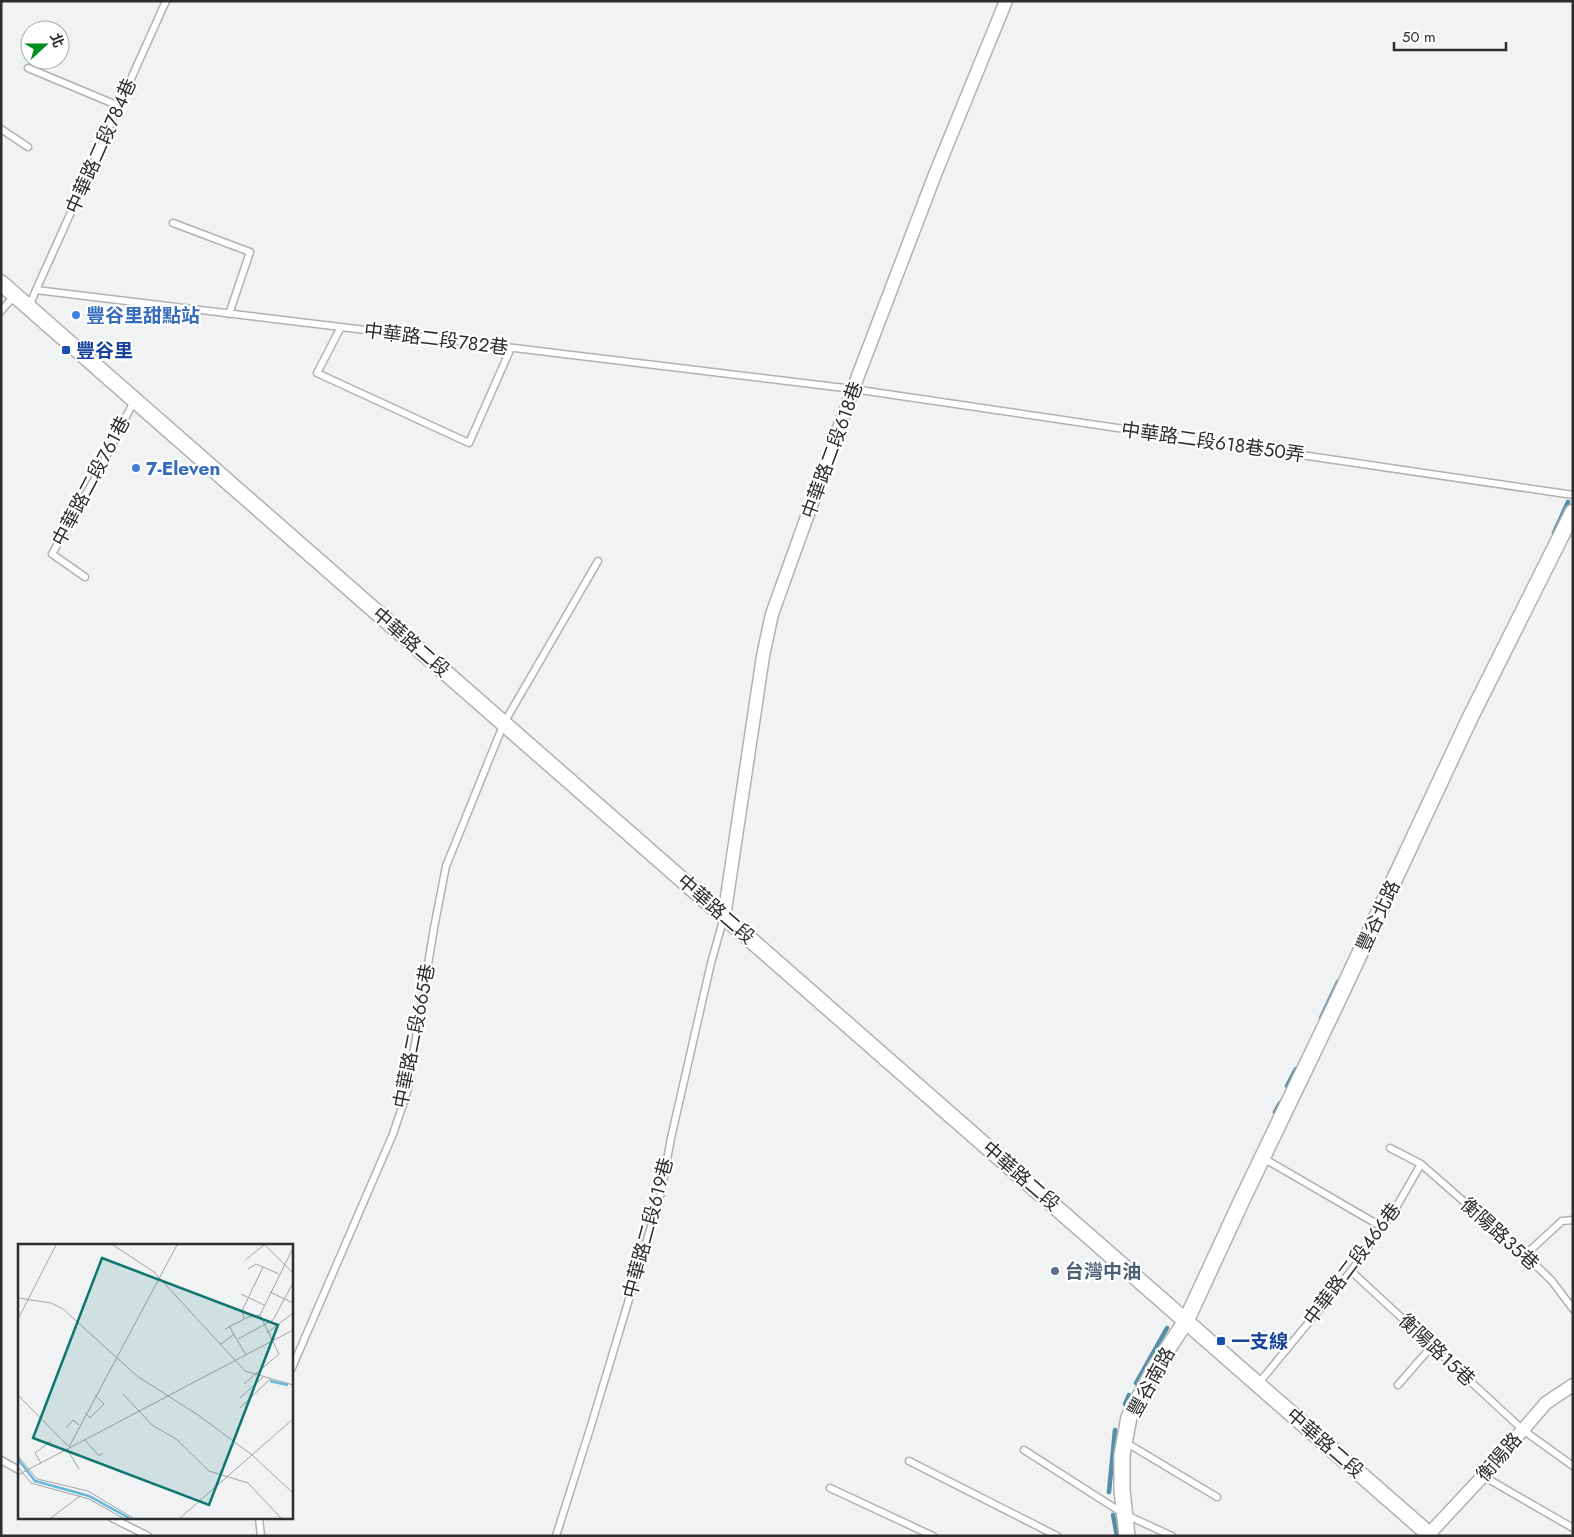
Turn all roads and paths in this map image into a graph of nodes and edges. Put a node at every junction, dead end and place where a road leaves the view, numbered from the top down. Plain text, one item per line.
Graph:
1 (166, 1) edge
2 (1006, 1) edge
3 (33, 70) edge
4 (119, 106) junction
5 (1, 129) edge
6 (28, 147) dead end
7 (173, 223) dead end
8 (1, 283) edge
9 (36, 290) junction
10 (15, 295) junction
11 (29, 307) junction
12 (1, 312) edge
13 (229, 314) junction
14 (341, 327) junction
15 (510, 348) junction
16 (853, 389) junction
17 (134, 399) junction
18 (1573, 495) edge
19 (1573, 512) edge
20 (598, 561) dead end
21 (86, 577) dead end
22 (504, 723) junction
23 (724, 917) junction
24 (1390, 1148) dead end
25 (1263, 1158) junction
26 (1421, 1164) junction
27 (1573, 1220) edge
28 (1382, 1227) junction
29 (1526, 1255) junction
30 (1351, 1271) junction
31 (1573, 1309) edge
32 (1186, 1322) junction
33 (1432, 1346) junction
34 (292, 1368) edge
35 (1258, 1384) junction
36 (1398, 1385) dead end
37 (1573, 1386) edge
38 (1523, 1430) junction
39 (1124, 1441) junction
40 (1024, 1450) dead end
41 (1, 1460) edge
42 (909, 1461) dead end
43 (1573, 1466) edge
44 (18, 1469) edge
45 (1483, 1476) junction
46 (830, 1488) dead end
47 (1217, 1497) dead end
48 (1124, 1514) junction
49 (116, 1520) edge
50 (259, 1520) edge
51 (1573, 1528) edge
52 (1430, 1535) edge
53 (148, 1536) edge
54 (261, 1536) edge
55 (556, 1536) edge
56 (933, 1536) edge
57 (1057, 1536) edge
58 (1127, 1536) edge
59 (1172, 1536) edge

1 - 4 lane, 中華路二段784巷
2 - 16 street, 中華路二段618巷
3 - 4 lane
4 - 9 lane, 中華路二段784巷
5 - 6 lane
7 - 13 lane
8 - 10 street, 中華路二段
9 - 11 lane
9 - 13 lane, 中華路二段782巷
10 - 11 street, 中華路二段
10 - 12 lane
11 - 17 street, 中華路二段
13 - 14 lane, 中華路二段782巷
14 - 15 lane, 中華路二段782巷
14 - 15 lane
15 - 16 lane, 中華路二段782巷
16 - 18 lane, 中華路二段618巷50弄
16 - 23 street, 中華路二段618巷
17 - 21 lane, 中華路二段761巷
17 - 22 street, 中華路二段
19 - 25 street, 豐谷北路
20 - 22 lane, 中華路二段665巷
22 - 23 street, 中華路二段
22 - 34 lane, 中華路二段665巷
23 - 32 street, 中華路二段
23 - 55 lane, 中華路二段619巷
24 - 26 lane, 衡陽路35巷
25 - 28 lane
25 - 32 street, 豐谷北路
26 - 28 lane, 中華路二段466巷
26 - 29 lane, 衡陽路35巷
27 - 29 lane
28 - 30 lane, 中華路二段466巷
29 - 31 lane, 衡陽路35巷
30 - 33 lane, 衡陽路15巷
30 - 35 lane, 中華路二段466巷
32 - 35 street, 中華路二段
32 - 39 street, 豐谷南路
33 - 36 lane
33 - 38 lane, 衡陽路15巷
35 - 52 street, 中華路二段
37 - 38 street, 衡陽路
38 - 43 lane, 衡陽路15巷
38 - 45 street, 衡陽路
39 - 47 lane
39 - 48 street, 豐谷南路
40 - 48 lane
41 - 44 lane
42 - 57 lane
45 - 51 lane
45 - 52 street, 衡陽路
46 - 56 lane
48 - 58 street, 豐谷南路
48 - 59 lane
49 - 53 lane
50 - 54 lane

